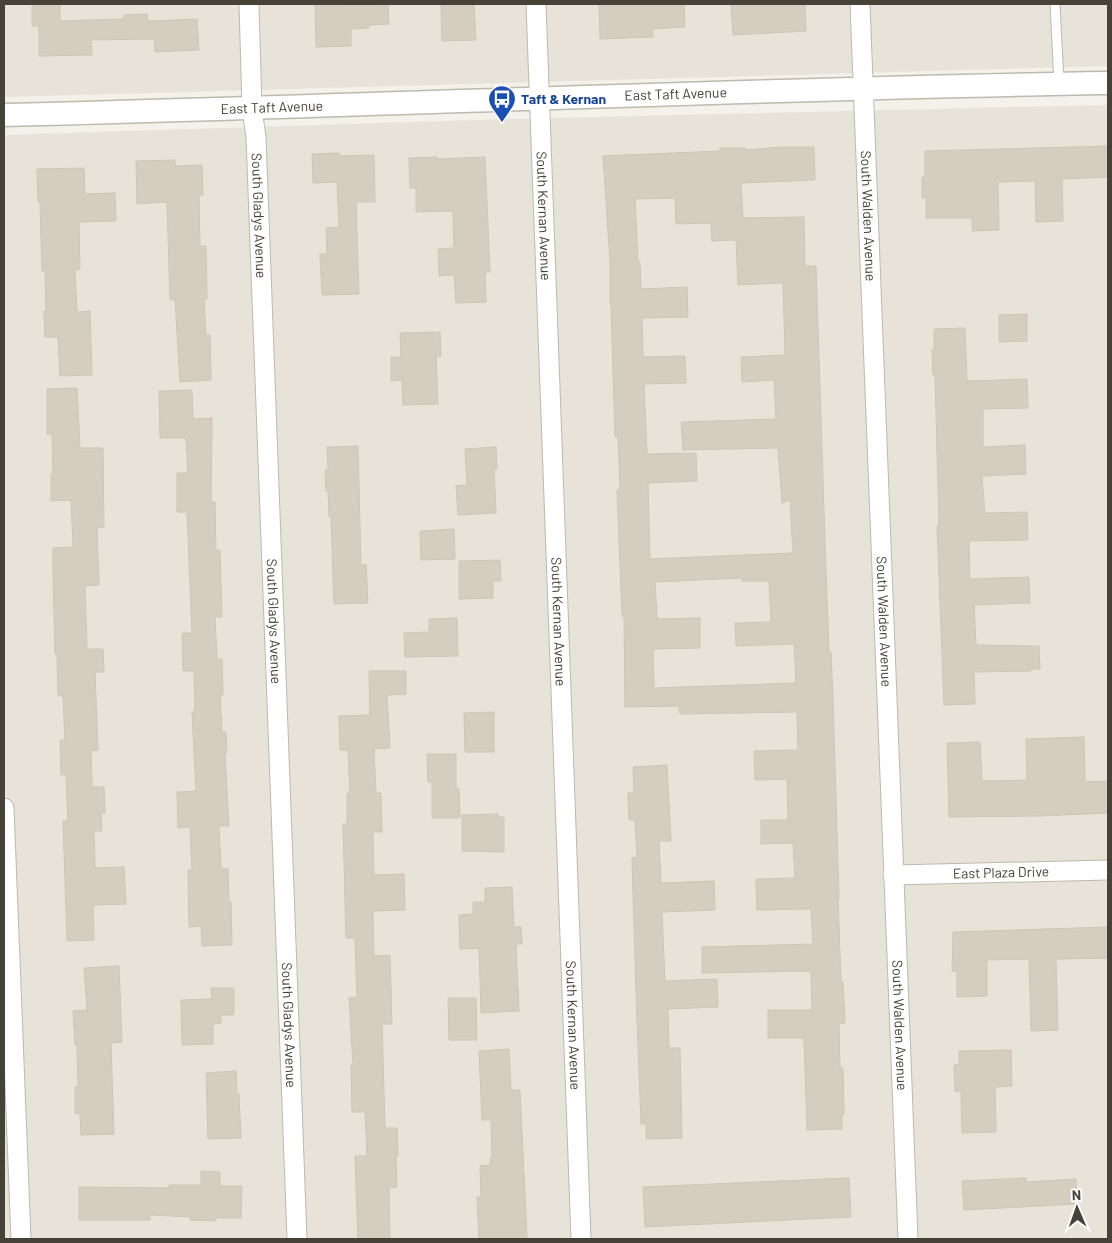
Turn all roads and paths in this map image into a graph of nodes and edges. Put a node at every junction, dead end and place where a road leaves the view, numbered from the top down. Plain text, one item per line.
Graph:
1 (249, 4) edge
2 (536, 4) edge
3 (860, 4) edge
4 (1055, 4) edge
5 (1059, 84) junction
6 (1108, 84) edge
7 (864, 90) junction
8 (540, 98) junction
9 (252, 109) junction
10 (4, 115) edge
11 (4, 808) edge
12 (1108, 870) edge
13 (893, 875) junction
14 (21, 1239) edge
15 (297, 1239) edge
16 (581, 1239) edge
17 (908, 1239) edge

1 - 9 street, South Gladys Avenue
2 - 8 street, South Kernan Avenue
3 - 7 street, South Walden Avenue
4 - 5 lane
5 - 6 street, East Taft Avenue
5 - 7 street, East Taft Avenue
7 - 8 street, East Taft Avenue
7 - 13 street, South Walden Avenue
8 - 9 street, East Taft Avenue
8 - 16 street, South Kernan Avenue
9 - 10 street, East Taft Avenue
9 - 15 street, South Gladys Avenue
11 - 14 street
12 - 13 street, East Plaza Drive
13 - 17 street, South Walden Avenue

